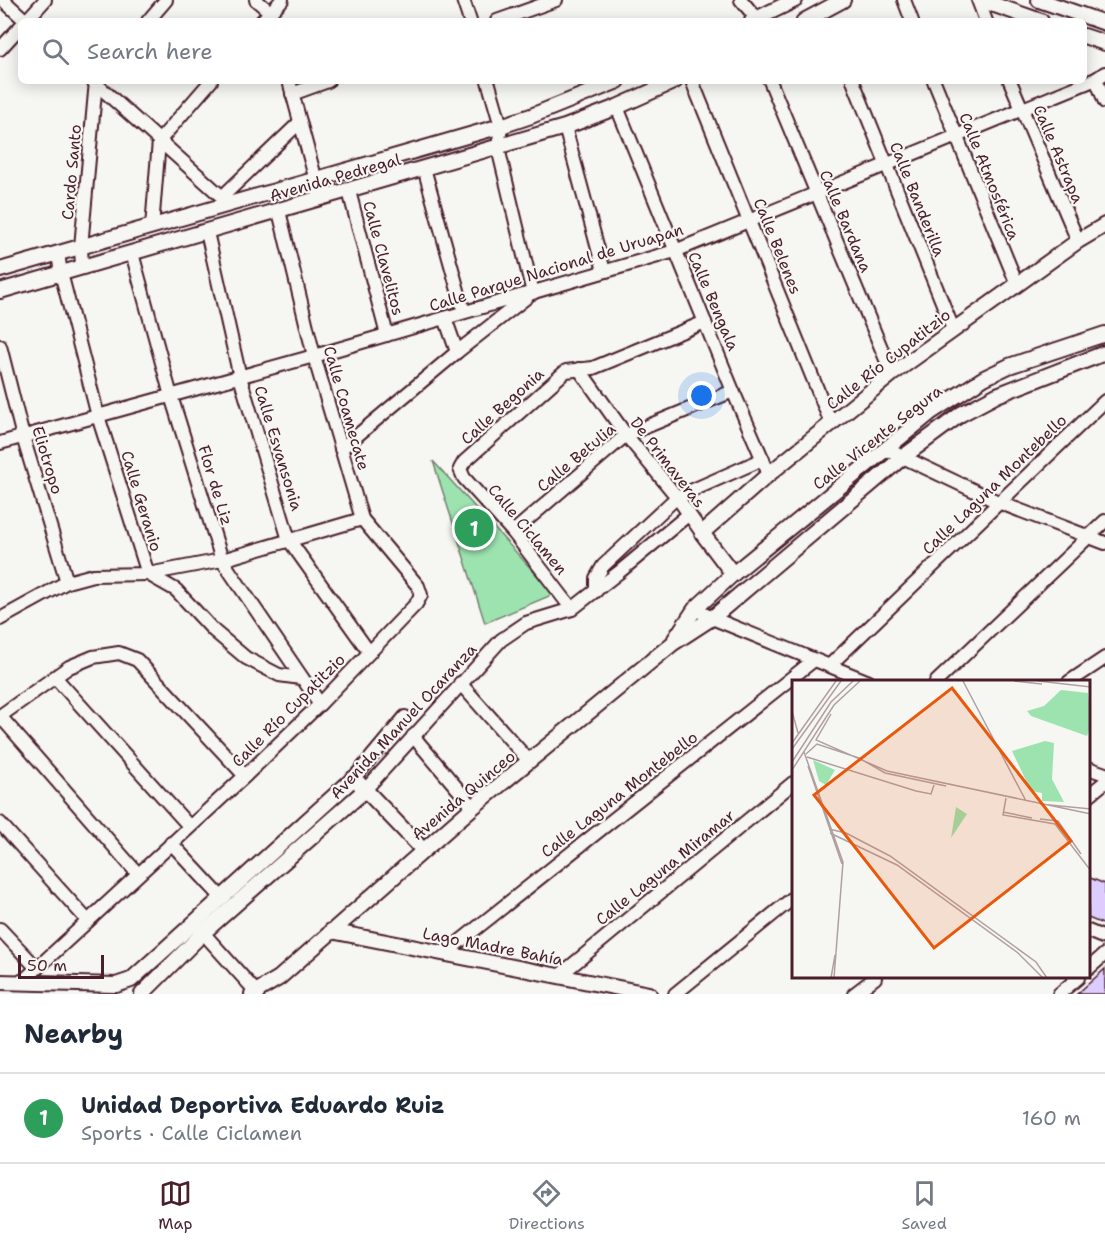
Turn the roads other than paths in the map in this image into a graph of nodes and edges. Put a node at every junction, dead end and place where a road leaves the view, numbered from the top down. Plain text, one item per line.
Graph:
1 (3, 0) edge
2 (45, 0) edge
3 (166, 0) edge
4 (256, 0) edge
5 (282, 0) edge
6 (463, 0) edge
7 (556, 0) edge
8 (741, 0) edge
9 (795, 0) edge
10 (843, 0) edge
11 (904, 0) edge
12 (979, 0) edge
13 (1039, 0) edge
14 (827, 16) edge
15 (23, 18) edge
16 (29, 18) edge
17 (151, 18) edge
18 (268, 18) edge
19 (469, 18) edge
20 (505, 18) edge
21 (753, 18) edge
22 (758, 18) edge
23 (911, 18) edge
24 (985, 18) edge
25 (1032, 18) edge
26 (1105, 23) edge
27 (18, 29) edge
28 (1087, 37) edge
29 (1105, 43) edge
30 (0, 49) edge
31 (1100, 76) edge
32 (95, 84) edge
33 (97, 84) edge
34 (208, 84) edge
35 (290, 84) edge
36 (320, 84) edge
37 (489, 84) edge
38 (611, 84) edge
39 (668, 84) edge
40 (693, 84) edge
41 (771, 84) edge
42 (854, 84) edge
43 (935, 84) edge
44 (1011, 84) edge
45 (1081, 84) edge
46 (292, 94) junction
47 (1105, 102) edge
48 (617, 107) junction
49 (1022, 109) junction
50 (300, 122) junction
51 (501, 126) junction
52 (565, 127) junction
53 (955, 136) junction
54 (159, 141) junction
55 (498, 148) junction
56 (886, 165) junction
57 (424, 168) junction
58 (316, 180) junction
59 (349, 191) junction
60 (817, 193) junction
61 (321, 199) junction
62 (226, 201) junction
63 (279, 211) junction
64 (750, 220) junction
65 (1105, 225) edge
66 (152, 227) junction
67 (207, 232) junction
68 (1078, 241) junction
69 (81, 247) junction
70 (675, 251) junction
71 (132, 253) junction
72 (58, 254) junction
73 (82, 267) junction
74 (0, 270) edge
75 (604, 271) junction
76 (61, 273) junction
77 (1017, 284) junction
78 (0, 291) edge
79 (533, 292) junction
80 (465, 312) junction
81 (445, 318) junction
82 (705, 322) junction
83 (953, 329) junction
84 (387, 334) junction
85 (1105, 334) edge
86 (0, 345) edge
87 (457, 352) junction
88 (1105, 353) edge
89 (314, 356) junction
90 (579, 369) junction
91 (892, 374) junction
92 (240, 377) junction
93 (733, 391) junction
94 (171, 396) junction
95 (1105, 401) edge
96 (98, 416) junction
97 (831, 423) junction
98 (626, 435) junction
99 (23, 437) junction
100 (0, 443) edge
101 (341, 449) junction
102 (886, 449) junction
103 (903, 457) junction
104 (763, 459) junction
105 (460, 469) joint
106 (769, 474) junction
107 (677, 497) junction
108 (998, 502) junction
109 (689, 514) junction
110 (362, 519) junction
111 (1105, 521) edge
112 (513, 532) junction
113 (702, 533) junction
114 (1088, 537) junction
115 (289, 540) junction
116 (1105, 543) edge
117 (222, 560) junction
118 (148, 574) junction
119 (733, 574) junction
120 (67, 582) junction
121 (596, 591) junction
122 (421, 595) joint
123 (572, 609) junction
124 (695, 609) junction
125 (712, 618) junction
126 (0, 620) edge
127 (672, 644) junction
128 (369, 652) junction
129 (1105, 658) edge
130 (814, 660) junction
131 (829, 666) junction
132 (55, 677) junction
133 (301, 678) junction
134 (864, 680) edge
135 (938, 680) edge
136 (1072, 680) edge
137 (460, 683) junction
138 (320, 704) junction
139 (0, 716) edge
140 (405, 717) dead end
141 (413, 736) junction
142 (529, 761) junction
143 (1090, 768) edge
144 (1105, 775) edge
145 (246, 776) junction
146 (354, 778) junction
147 (792, 784) edge
148 (365, 790) junction
149 (1090, 795) edge
150 (473, 807) junction
151 (0, 823) edge
152 (189, 826) junction
153 (171, 843) junction
154 (423, 850) junction
155 (138, 874) junction
156 (222, 898) junction
157 (792, 899) edge
158 (88, 921) junction
159 (199, 928) junction
160 (0, 929) edge
161 (331, 931) junction
162 (1090, 931) edge
163 (1105, 938) edge
164 (444, 954) junction
165 (1105, 954) edge
166 (36, 967) junction
167 (1090, 968) edge
168 (559, 976) junction
169 (279, 978) junction
170 (874, 979) edge
171 (1077, 979) edge
172 (0, 982) edge
173 (22, 982) junction
174 (255, 993) edge
175 (142, 994) edge
176 (270, 994) edge
177 (647, 994) edge
178 (675, 994) edge
179 (854, 994) edge
180 (1059, 994) edge

1 - 15 street
2 - 16 street
3 - 17 street
4 - 18 street
5 - 18 street
6 - 19 street
7 - 20 street
8 - 21 street
9 - 22 street
10 - 14 street
11 - 23 street
12 - 24 street
12 - 25 street
13 - 26 street
27 - 30 street
28 - 29 street
31 - 47 street
32 - 69 street, Cardo Santo
33 - 54 street
34 - 54 street
35 - 46 street
36 - 46 street
37 - 51 street
38 - 51 street, Avenida Pedregal
39 - 48 street, Avenida Pedregal
40 - 64 street, Calle Belenes
41 - 60 street, Calle Bardana
42 - 56 street, Calle Banderilla
43 - 53 street, Calle Atmosférica
44 - 49 street, Calle Astrapa
45 - 49 street, Calle Parque Nacional de Uruapan
46 - 50 street
48 - 52 street, Avenida Pedregal
48 - 70 street, Calle Bengala
49 - 53 street, Calle Parque Nacional de Uruapan
49 - 68 street, Calle Astrapa
50 - 58 street
50 - 62 street
51 - 55 street
51 - 58 street, Avenida Pedregal
52 - 55 street, Avenida Pedregal
52 - 75 street
53 - 56 street, Calle Parque Nacional de Uruapan
53 - 77 street, Calle Atmosférica
54 - 62 street
54 - 66 street
55 - 57 street, Avenida Pedregal
55 - 79 street
56 - 60 street, Calle Parque Nacional de Uruapan
56 - 83 street, Calle Banderilla
57 - 59 street, Avenida Pedregal
57 - 80 street
58 - 61 street
58 - 62 street, Avenida Pedregal
59 - 61 street, Avenida Pedregal
59 - 84 street, Calle Clavelitos
60 - 64 street, Calle Parque Nacional de Uruapan
60 - 91 street, Calle Bardana
61 - 63 street, Avenida Pedregal
62 - 66 street, Avenida Pedregal
63 - 67 street, Avenida Pedregal
63 - 89 street, Calle Coamecate
64 - 70 street, Calle Parque Nacional de Uruapan
64 - 97 street, Calle Belenes
65 - 68 street, Calle Río Cupatitzio
66 - 69 street, Avenida Pedregal
67 - 71 street, Avenida Pedregal
67 - 92 street, Calle Esvansonia
68 - 77 street, Calle Río Cupatitzio
69 - 72 street, Avenida Pedregal
69 - 73 street, Cardo Santo
70 - 75 street, Calle Parque Nacional de Uruapan
70 - 82 street, Calle Bengala
71 - 73 street, Avenida Pedregal
71 - 94 street, Flor de Liz
72 - 74 street, Avenida Pedregal
72 - 76 street, Calle Geranio
73 - 76 street, Avenida Pedregal
75 - 79 street, Calle Parque Nacional de Uruapan
76 - 78 street, Avenida Pedregal
76 - 96 street, Calle Geranio
77 - 83 street, Calle Río Cupatitzio
79 - 80 street, Calle Parque Nacional de Uruapan
79 - 87 street
80 - 81 street, Calle Parque Nacional de Uruapan
81 - 84 street, Calle Parque Nacional de Uruapan
81 - 87 street
82 - 90 street, Calle Begonia
82 - 93 street, Calle Bengala
83 - 91 street, Calle Río Cupatitzio
84 - 89 street, Calle Parque Nacional de Uruapan
85 - 102 street, Calle Vicente Segura
86 - 99 street, Eliotropo
87 - 101 street
88 - 103 street, Calle Vicente Segura
89 - 92 street, Calle Parque Nacional de Uruapan
89 - 101 street, Calle Coamecate
90 - 98 street, De Primaveras
90 - 105 street, Calle Begonia
91 - 97 street, Calle Río Cupatitzio
92 - 94 street, Calle Parque Nacional de Uruapan
92 - 115 street, Calle Esvansonia
93 - 98 street, Calle Betulia
93 - 104 street, Calle Bengala
94 - 96 street, Calle Parque Nacional de Uruapan
94 - 117 street, Flor de Liz
95 - 108 street, Calle Laguna Montebello
96 - 99 street, Calle Parque Nacional de Uruapan
96 - 118 street, Calle Geranio
97 - 106 street, Calle Río Cupatitzio
98 - 107 street, De Primaveras
98 - 112 street, Calle Betulia
99 - 100 street, Calle Parque Nacional de Uruapan
99 - 120 street, Eliotropo
101 - 110 street, Calle Coamecate
102 - 103 street
102 - 119 street, Calle Vicente Segura
103 - 108 street
103 - 125 street, Calle Vicente Segura
104 - 106 street, Calle Bengala
104 - 107 street
105 - 112 street, Calle Ciclamen
106 - 113 street, Calle Río Cupatitzio
107 - 109 street, De Primaveras
107 - 121 street
108 - 114 street
108 - 131 street, Calle Laguna Montebello
109 - 113 street, De Primaveras
109 - 121 street, Avenida Manuel Ocaranza
110 - 115 street
110 - 122 street, Calle Coamecate
111 - 114 street
112 - 123 street, Calle Ciclamen
113 - 119 street, De Primaveras
114 - 116 street
114 - 135 street
115 - 117 street
115 - 128 street, Calle Esvansonia
117 - 118 street
117 - 133 street, Flor de Liz
118 - 120 street
118 - 133 street, Calle Geranio
119 - 124 street, Calle Vicente Segura
120 - 126 street
121 - 123 street, Avenida Manuel Ocaranza
122 - 128 street, Calle Río Cupatitzio
123 - 137 street, Avenida Manuel Ocaranza
124 - 125 street
124 - 127 street, Avenida Quinceo
125 - 127 street, Avenida Quinceo
125 - 130 street
127 - 142 street, Avenida Quinceo
128 - 138 street, Calle Río Cupatitzio
129 - 136 street
130 - 131 street
130 - 164 street, Calle Laguna Montebello
131 - 134 street
132 - 139 street
132 - 145 street
132 - 152 street
133 - 138 street, Flor de Liz
137 - 141 street, Avenida Manuel Ocaranza
137 - 142 street
138 - 145 street, Calle Río Cupatitzio
139 - 155 street
140 - 146 street, Avenida Manuel Ocaranza
141 - 148 street, Avenida Manuel Ocaranza
141 - 150 street
142 - 150 street, Avenida Quinceo
143 - 144 street
144 - 149 street
145 - 152 street, Calle Río Cupatitzio
146 - 148 street
146 - 156 street, Avenida Manuel Ocaranza
147 - 168 street, Calle Laguna Miramar
148 - 154 street
148 - 159 street, Avenida Manuel Ocaranza
150 - 154 street, Avenida Quinceo
151 - 158 street
152 - 153 street, Calle Río Cupatitzio
153 - 155 street, Calle Río Cupatitzio
153 - 156 street
154 - 161 street, Avenida Quinceo
155 - 158 street, Calle Río Cupatitzio
156 - 159 street, Avenida Manuel Ocaranza
157 - 178 street
158 - 166 street, Calle Río Cupatitzio
159 - 173 street, Avenida Manuel Ocaranza
159 - 174 street
159 - 175 street, Avenida Manuel Ocaranza
160 - 166 street
161 - 164 street, Lago Madre Bahía
161 - 169 street, Avenida Quinceo
162 - 163 street
164 - 168 street, Lago Madre Bahía
165 - 167 street
166 - 173 street, Calle Río Cupatitzio
168 - 177 street, Lago Madre Bahía
169 - 174 street, Avenida Quinceo
169 - 176 street, Avenida Quinceo
170 - 179 street
171 - 180 street
172 - 173 street, Avenida Manuel Ocaranza

